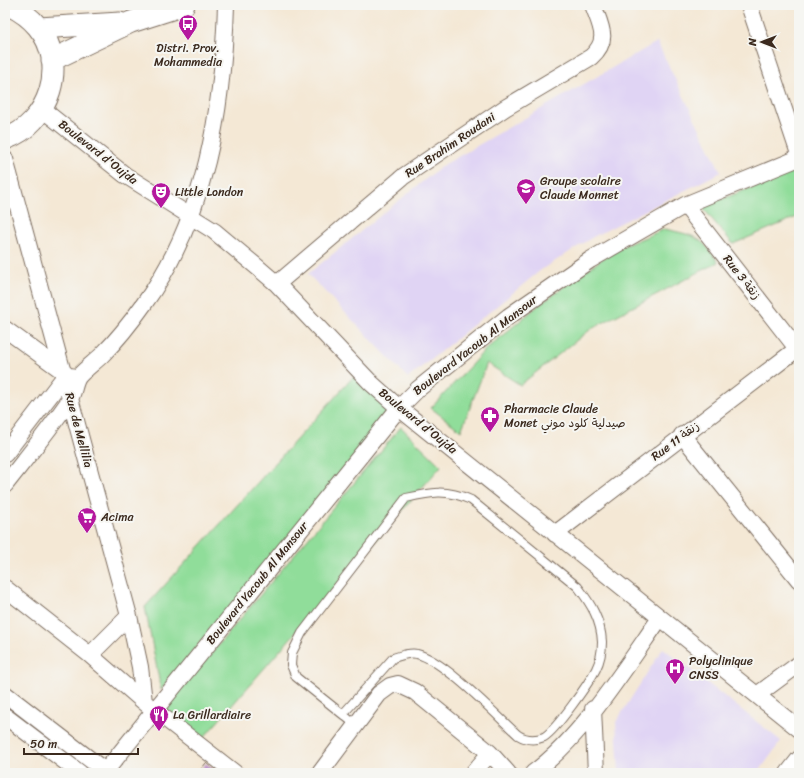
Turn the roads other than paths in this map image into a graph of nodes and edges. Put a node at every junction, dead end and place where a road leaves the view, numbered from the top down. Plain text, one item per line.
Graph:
1 (9, 5) edge
2 (184, 5) edge
3 (226, 5) edge
4 (594, 5) edge
5 (749, 5) edge
6 (131, 22) junction
7 (39, 28) junction
8 (52, 60) junction
9 (42, 109) junction
10 (5, 139) edge
11 (799, 154) edge
12 (799, 158) edge
13 (5, 159) edge
14 (685, 205) junction
15 (191, 217) junction
16 (276, 284) junction
17 (5, 329) edge
18 (798, 350) edge
19 (69, 375) junction
20 (71, 398) junction
21 (399, 408) junction
22 (682, 435) junction
23 (5, 454) edge
24 (5, 485) edge
25 (555, 534) junction
26 (799, 580) edge
27 (5, 588) edge
28 (129, 616) junction
29 (660, 618) junction
30 (90, 655) junction
31 (799, 664) edge
32 (5, 694) edge
33 (757, 695) junction
34 (149, 706) junction
35 (593, 709) junction
36 (343, 714) junction
37 (5, 716) edge
38 (356, 725) junction
39 (799, 729) edge
40 (490, 753) junction
41 (799, 759) edge
42 (104, 772) edge
43 (80, 773) edge
44 (235, 773) edge
45 (320, 773) edge
46 (473, 773) edge
47 (508, 773) edge
48 (533, 773) edge
49 (596, 773) edge
50 (788, 773) edge

1 - 7 street
2 - 6 street
3 - 15 street
4 - 16 street, Rue Brahim Roudani
5 - 11 street
6 - 7 street
6 - 8 street
7 - 8 street
8 - 9 street
9 - 10 street
9 - 15 street, Boulevard d'Oujda
12 - 14 street, Boulevard Yacoub Al Mansour
13 - 19 street, Rue de Mellilia
14 - 18 street, Rue 3 زنقة
14 - 21 street, Boulevard Yacoub Al Mansour
15 - 16 street, Boulevard d'Oujda
15 - 19 street
16 - 21 street, Boulevard d'Oujda
17 - 19 street
18 - 22 street, Rue 11 زنقة
19 - 20 street, Rue de Mellilia
19 - 23 street
20 - 24 street
20 - 28 street, Rue de Mellilia
21 - 25 street, Boulevard d'Oujda
21 - 34 street, Boulevard Yacoub Al Mansour
22 - 25 street, Rue 11 زنقة
22 - 26 street
25 - 29 street, Boulevard d'Oujda
27 - 30 street
28 - 30 street
28 - 34 street, Rue de Mellilia
29 - 33 street, Boulevard d'Oujda
29 - 35 street
30 - 34 street
31 - 33 street
32 - 42 street
33 - 39 street, Boulevard d'Oujda
34 - 42 street, Boulevard Yacoub Al Mansour
34 - 44 street
35 - 48 street
35 - 49 street
36 - 36 lane
36 - 38 lane
37 - 43 street
38 - 40 street
38 - 45 street
40 - 46 street
40 - 47 street
41 - 50 street

